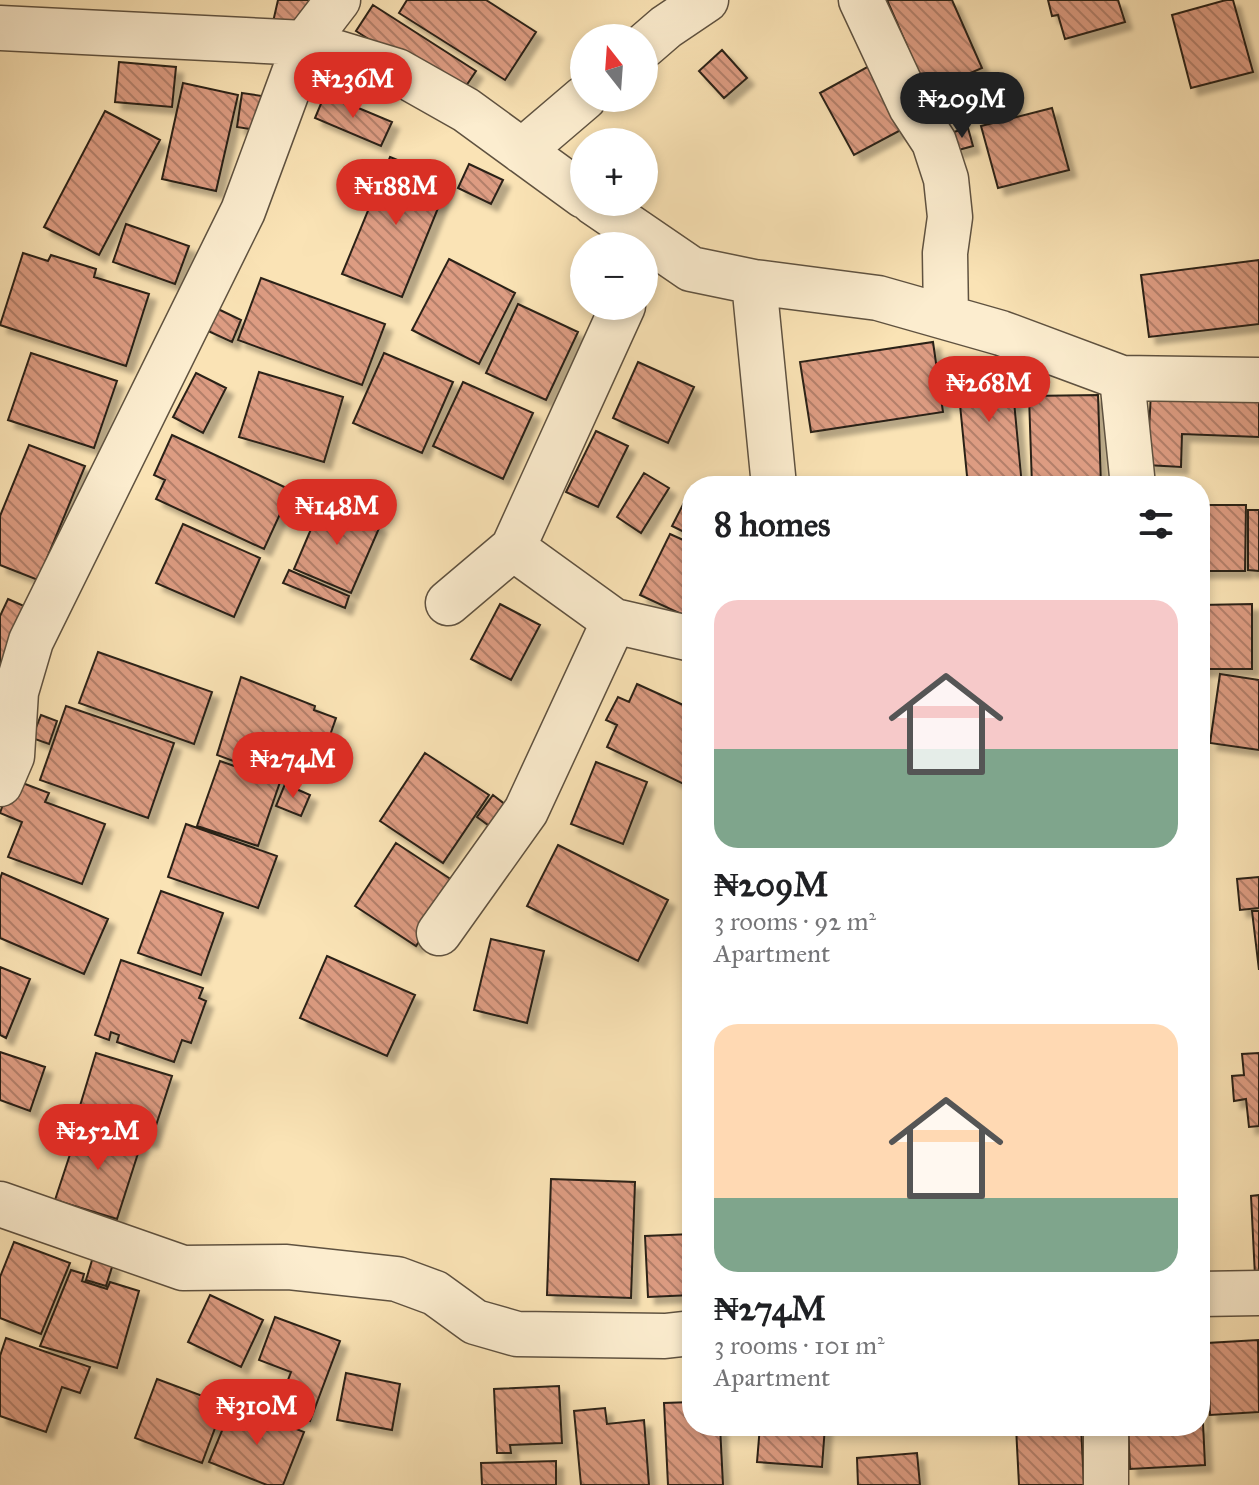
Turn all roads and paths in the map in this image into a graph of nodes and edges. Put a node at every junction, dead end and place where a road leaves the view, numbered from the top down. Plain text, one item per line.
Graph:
1 (338, 0) edge
2 (706, 0) edge
3 (861, 0) edge
4 (0, 28) edge
5 (658, 34) edge
6 (305, 43) junction
7 (570, 110) edge
8 (522, 151) junction
9 (570, 186) edge
10 (609, 216) edge
11 (627, 232) edge
12 (658, 255) edge
13 (754, 282) junction
14 (946, 317) junction
15 (617, 320) edge
16 (1122, 378) junction
17 (1259, 380) edge
18 (773, 476) edge
19 (1132, 476) edge
20 (513, 548) junction
21 (448, 603) dead end
22 (614, 621) junction
23 (682, 637) edge
24 (0, 784) edge
25 (439, 933) dead end
26 (0, 1204) edge
27 (1259, 1293) edge
28 (1210, 1294) edge
29 (682, 1334) edge
30 (1106, 1436) edge
31 (1106, 1485) edge

1 - 6 street
2 - 5 street
3 - 14 street
4 - 6 street
6 - 8 street
6 - 24 street
7 - 8 street
8 - 9 street
10 - 11 street
12 - 13 street
13 - 14 street
13 - 18 street
14 - 16 street
15 - 20 street
16 - 17 street
16 - 19 street
20 - 21 street
20 - 22 street
22 - 23 street
22 - 25 street
26 - 29 street
27 - 28 street
30 - 31 street

